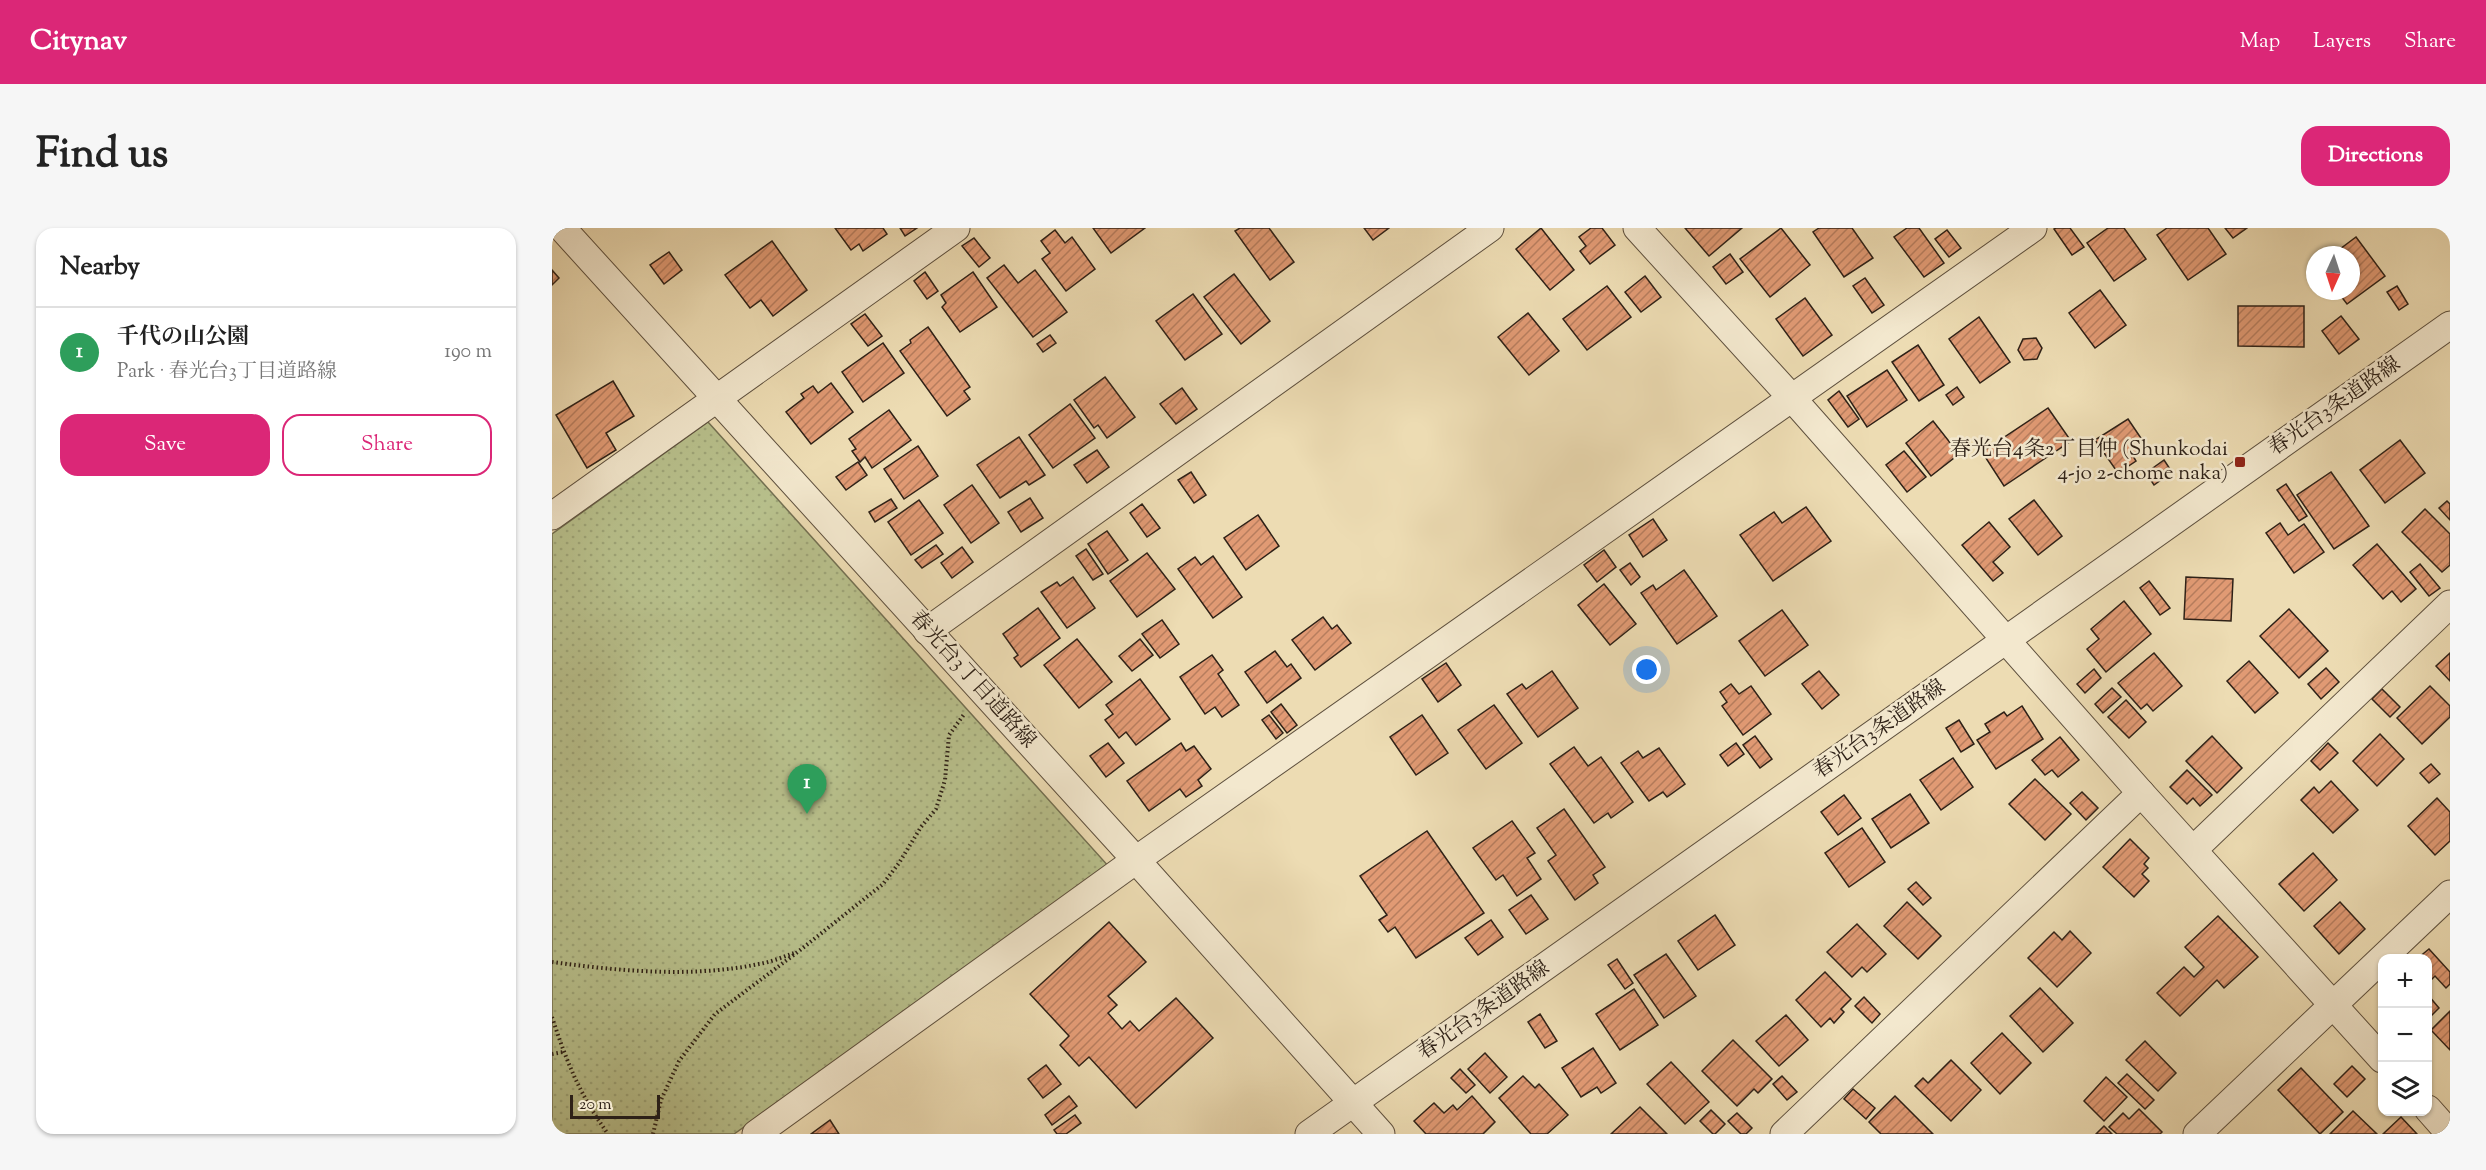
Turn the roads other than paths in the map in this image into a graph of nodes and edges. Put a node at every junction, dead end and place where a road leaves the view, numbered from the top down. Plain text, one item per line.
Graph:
1 (562, 228) edge
2 (956, 228) edge
3 (1490, 228) edge
4 (1636, 228) edge
5 (2033, 228) edge
6 (2450, 324) edge
7 (717, 397) junction
8 (1791, 398) junction
9 (552, 516) edge
10 (2450, 604) edge
11 (927, 631) junction
12 (2005, 641) junction
13 (2141, 793) junction
14 (2194, 849) junction
15 (1136, 860) junction
16 (2450, 894) edge
17 (2333, 1005) junction
18 (2378, 1055) edge
19 (1352, 1103) junction
20 (2432, 1114) edge
21 (756, 1134) edge
22 (1309, 1134) edge
23 (1380, 1134) edge
24 (1784, 1134) edge
25 (2197, 1134) edge
26 (2450, 1134) edge

1 - 7 street, 春光台3丁目道路線
2 - 7 street
3 - 11 street
4 - 8 street
5 - 8 street
6 - 12 street, 春光台3条道路線
7 - 9 street
7 - 11 street, 春光台3丁目道路線
8 - 12 street
8 - 15 street
10 - 14 street
11 - 15 street, 春光台3丁目道路線
12 - 13 street
12 - 19 street, 春光台3条道路線
13 - 14 street
13 - 24 street
14 - 17 street
15 - 19 street, 春光台3丁目道路線
15 - 21 street
16 - 17 street
17 - 18 street
17 - 25 street
19 - 22 street, 春光台3条道路線
19 - 23 street, 春光台3丁目道路線
20 - 26 street

